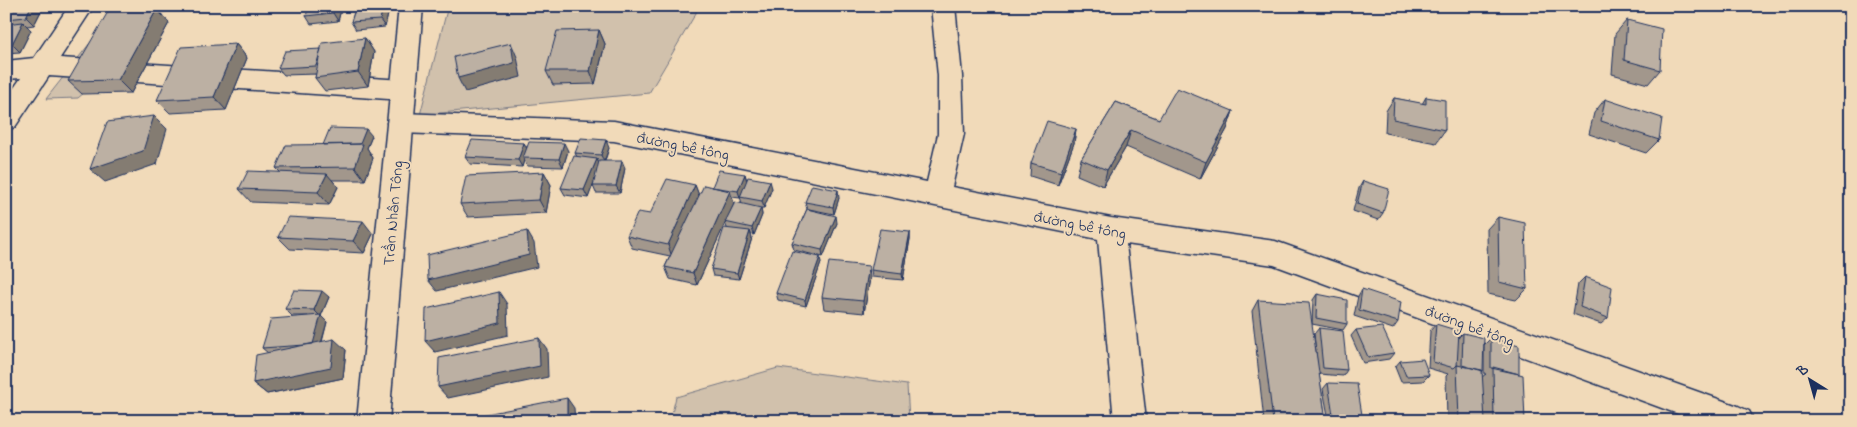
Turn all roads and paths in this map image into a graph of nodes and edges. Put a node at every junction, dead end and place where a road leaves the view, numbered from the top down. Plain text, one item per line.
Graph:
1 (82, 6) edge
2 (411, 6) edge
3 (943, 6) edge
4 (43, 66) junction
5 (6, 70) edge
6 (403, 90) junction
7 (6, 120) edge
8 (400, 123) junction
9 (937, 196) junction
10 (1111, 230) junction
11 (373, 421) edge
12 (1130, 421) edge
13 (1738, 421) edge

1 - 4 street
2 - 6 street, Trần Nhân Tông
3 - 9 street
4 - 5 street
4 - 6 street
4 - 7 street
6 - 8 street, Trần Nhân Tông
8 - 9 street, đường bê tông
8 - 11 street, Trần Nhân Tông
9 - 10 street, đường bê tông
10 - 12 street
10 - 13 street, đường bê tông

